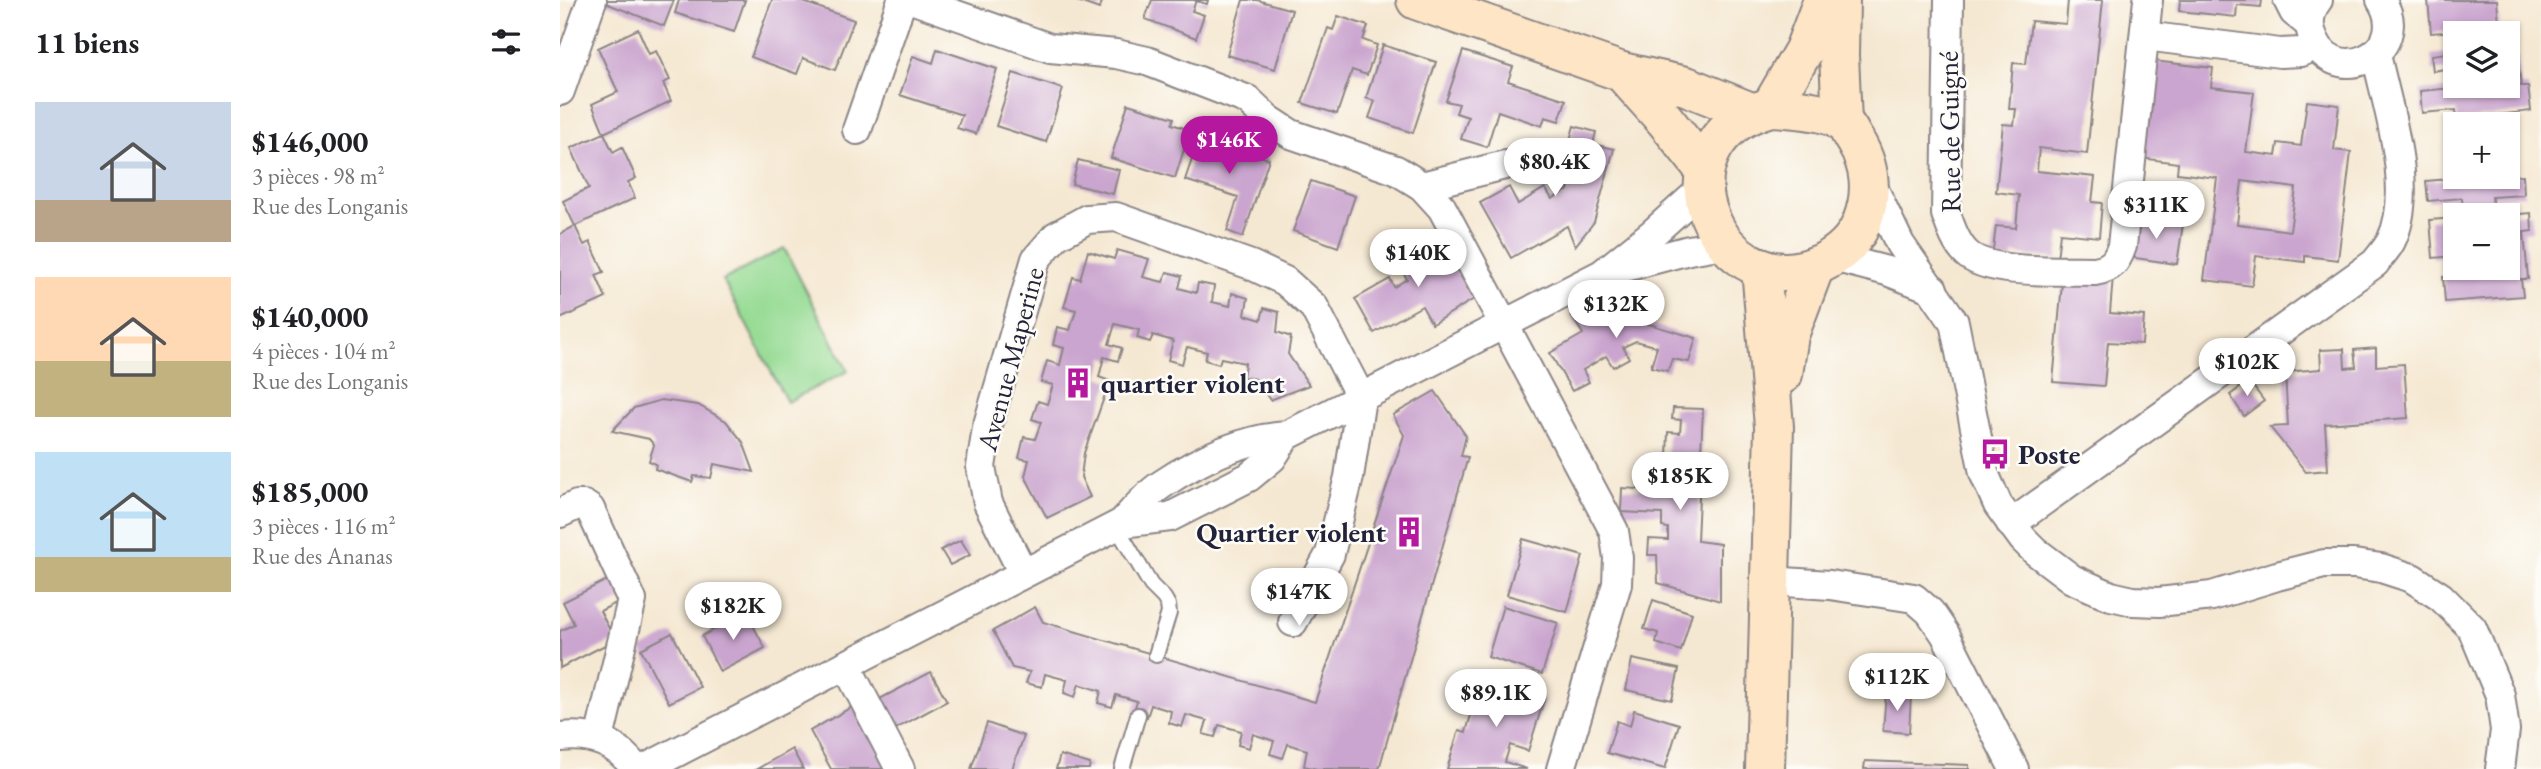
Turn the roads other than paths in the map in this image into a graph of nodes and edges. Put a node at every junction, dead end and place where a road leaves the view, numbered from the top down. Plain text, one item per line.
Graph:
1 (592, 0) edge
2 (902, 0) edge
3 (914, 0) edge
4 (1416, 0) edge
5 (1823, 0) edge
6 (1840, 0) edge
7 (1949, 0) edge
8 (2148, 0) edge
9 (2288, 0) edge
10 (2381, 0) edge
11 (2314, 23) edge
12 (2146, 36) junction
13 (2376, 54) junction
14 (1622, 72) junction
15 (560, 91) edge
16 (1761, 110) junction
17 (1842, 122) junction
18 (857, 130) dead end
19 (1505, 165) dead end
20 (1703, 178) junction
21 (1870, 181) junction
22 (1422, 186) junction
23 (1724, 244) junction
24 (1824, 262) junction
25 (1760, 267) junction
26 (1602, 274) junction
27 (1933, 289) junction
28 (1503, 325) junction
29 (1361, 398) junction
30 (1774, 427) junction
31 (560, 513) edge
32 (2011, 524) junction
33 (1119, 525) junction
34 (1023, 573) junction
35 (1769, 581) junction
36 (1293, 622) dead end
37 (1156, 655) dead end
38 (846, 665) junction
39 (1138, 715) dead end
40 (560, 737) edge
41 (599, 739) junction
42 (636, 769) edge
43 (643, 769) edge
44 (900, 769) edge
45 (1122, 769) edge
46 (1561, 769) edge
47 (1765, 769) edge
48 (2014, 769) edge
49 (2500, 769) edge

1 - 15 street
2 - 18 street
3 - 22 street
4 - 14 main road
5 - 16 main road
6 - 17 main road
7 - 12 street, Rue de Guigné
8 - 12 street, Rue de Guigné
9 - 11 street
10 - 13 street
11 - 12 street
11 - 13 street
13 - 32 street
14 - 16 main road
14 - 20 main road
16 - 17 main road
16 - 20 main road
17 - 21 main road
19 - 22 street
20 - 23 main road
20 - 26 street
21 - 24 main road
21 - 27 street
22 - 28 street
23 - 25 main road
23 - 26 street
24 - 25 main road
24 - 27 street
24 - 30 main road
25 - 30 main road
26 - 28 street
27 - 32 street
28 - 29 street
28 - 46 street
29 - 33 street
29 - 34 street, Avenue Maperine
29 - 36 street
30 - 35 main road
31 - 41 street
32 - 49 street
33 - 34 street
33 - 37 lane
34 - 38 street
35 - 47 main road
35 - 48 street
38 - 43 street
38 - 44 street
39 - 45 lane
40 - 41 street
41 - 42 street

